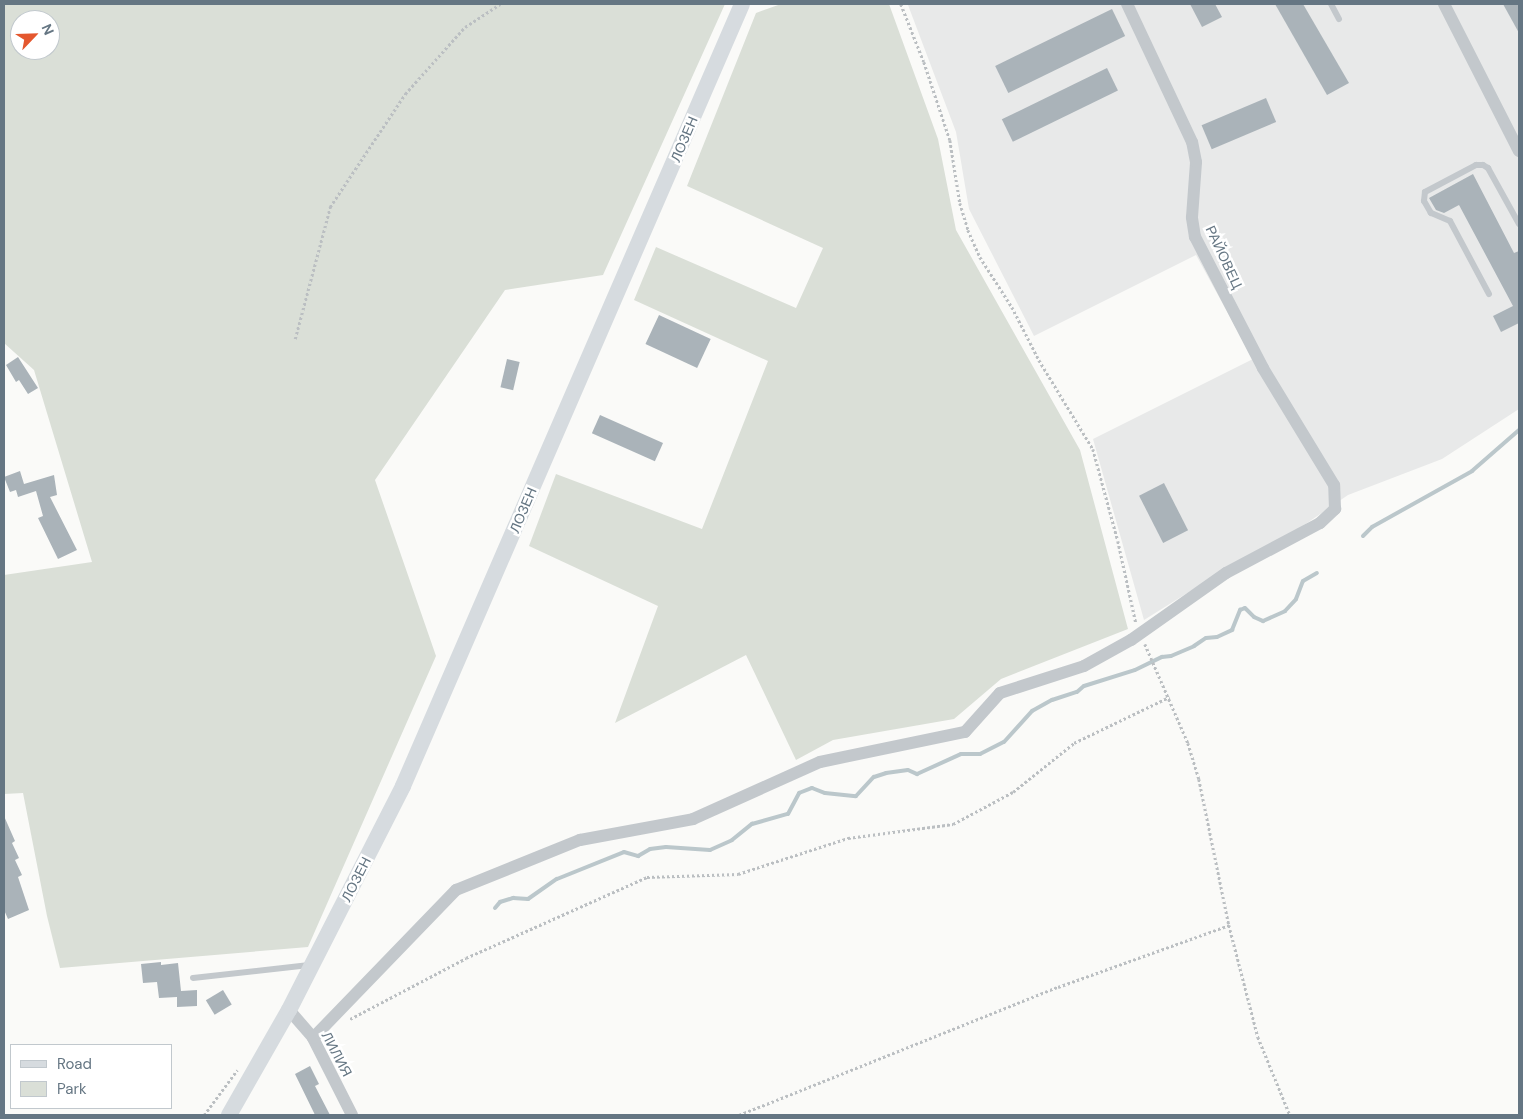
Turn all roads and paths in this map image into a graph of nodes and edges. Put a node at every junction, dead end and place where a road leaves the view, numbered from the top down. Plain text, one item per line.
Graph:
1 (500, 4) edge
2 (742, 4) edge
3 (901, 4) edge
4 (1127, 4) edge
5 (1331, 4) edge
6 (1444, 4) edge
7 (1339, 19) dead end
8 (1519, 151) edge
9 (1519, 224) edge
10 (1489, 294) dead end
11 (295, 338) dead end
12 (1140, 633) junction
13 (1148, 651) dead end
14 (1169, 697) junction
15 (1229, 925) junction
16 (313, 964) junction
17 (193, 978) dead end
18 (289, 1010) junction
19 (347, 1020) dead end
20 (313, 1038) junction
21 (229, 1115) edge
22 (352, 1115) edge
23 (739, 1115) edge
24 (1290, 1115) edge

1 - 11 path
2 - 16 street, ЛОЗЕН
3 - 12 path
4 - 12 street, РАЙОВЕЦ
5 - 7 lane
6 - 8 street
9 - 10 lane
12 - 20 street
13 - 14 path
14 - 15 path
14 - 19 path
15 - 23 path
15 - 24 path
16 - 17 lane
16 - 18 street, ЛОЗЕН
18 - 20 street, ЛИЛИЯ
18 - 21 street, ЛОЗЕН
20 - 22 street, ЛИЛИЯ

